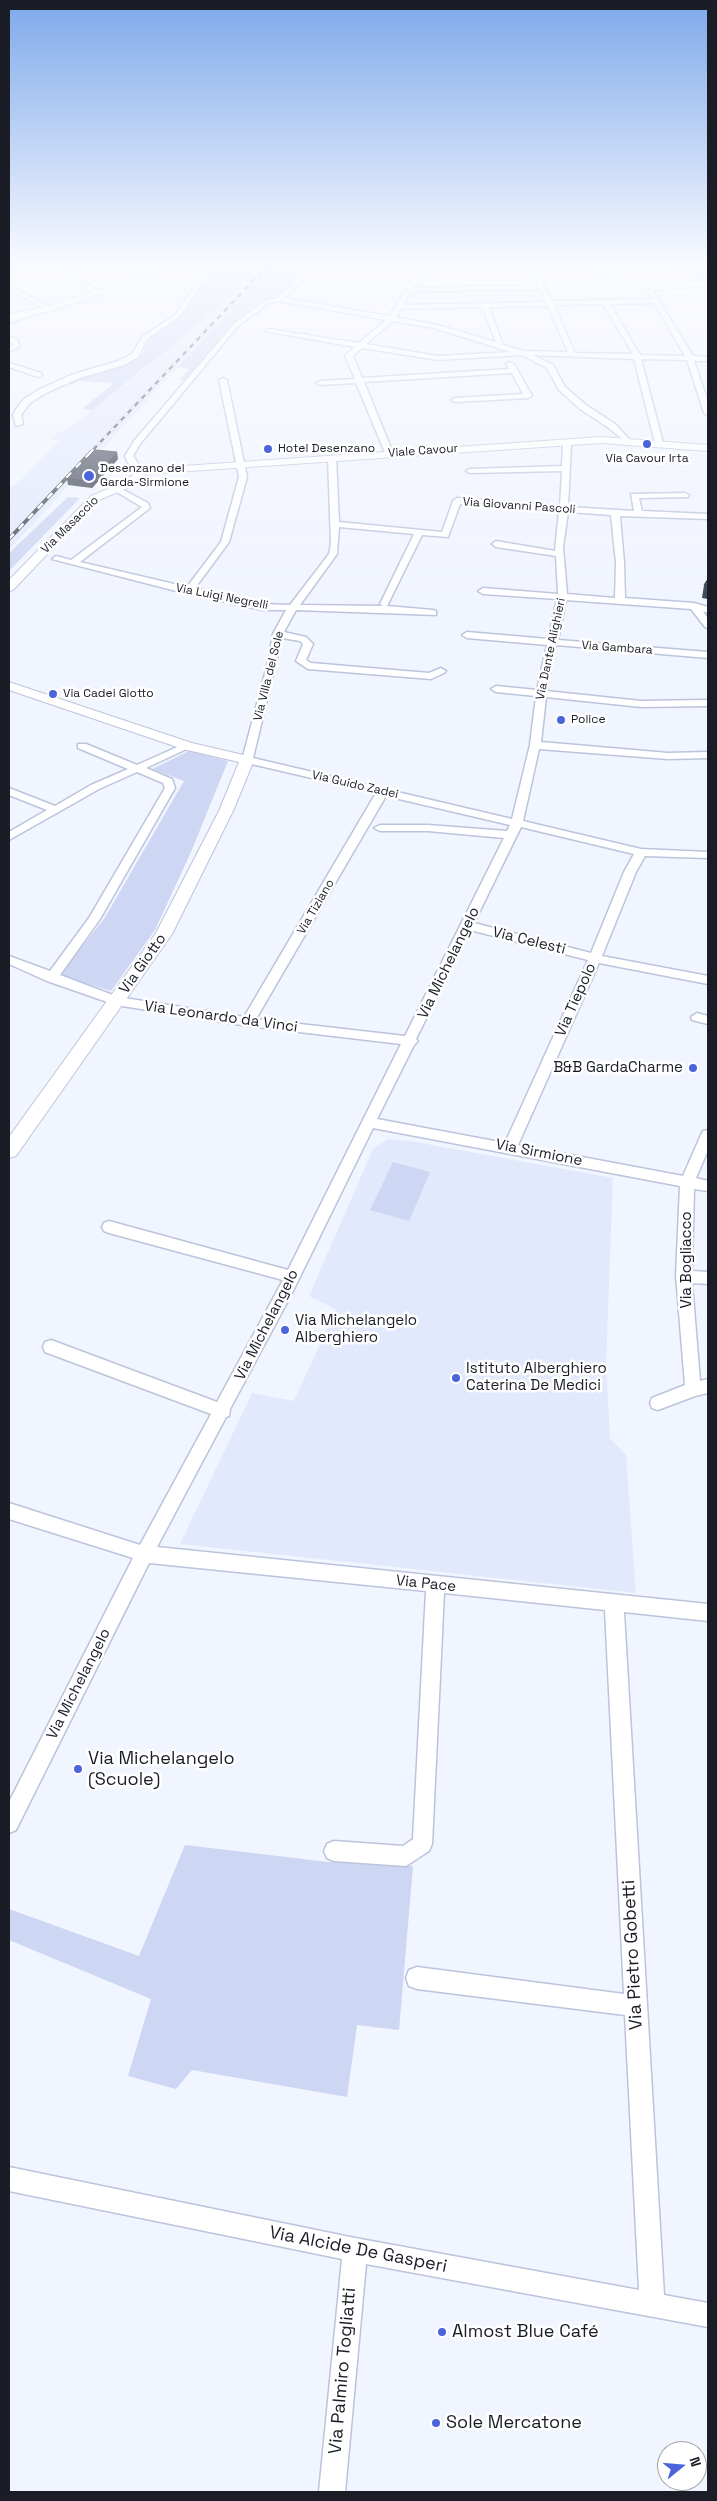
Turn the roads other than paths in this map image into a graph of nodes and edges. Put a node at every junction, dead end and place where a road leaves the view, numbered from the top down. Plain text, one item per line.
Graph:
1 (68, 380) edge
2 (190, 380) edge
3 (224, 380) dead end
4 (378, 380) edge
5 (519, 380) edge
6 (557, 380) edge
7 (643, 380) edge
8 (697, 380) edge
9 (358, 381) junction
10 (320, 383) dead end
11 (455, 400) dead end
12 (708, 413) edge
13 (19, 424) dead end
14 (628, 441) junction
15 (568, 443) junction
16 (659, 444) junction
17 (708, 448) edge
18 (389, 453) junction
19 (332, 458) junction
20 (242, 464) junction
21 (567, 468) junction
22 (470, 471) dead end
23 (140, 473) junction
24 (118, 489) junction
25 (686, 495) dead end
26 (564, 509) junction
27 (615, 513) junction
28 (639, 514) junction
29 (708, 516) edge
30 (334, 524) junction
31 (419, 532) junction
32 (496, 544) dead end
33 (560, 554) junction
34 (56, 559) dead end
35 (74, 562) junction
36 (9, 587) edge
37 (188, 591) junction
38 (483, 591) dead end
39 (562, 597) junction
40 (620, 602) junction
41 (385, 604) dead end
42 (694, 606) junction
43 (294, 607) junction
44 (708, 610) edge
45 (433, 613) dead end
46 (708, 625) edge
47 (278, 634) junction
48 (466, 635) dead end
49 (552, 643) junction
50 (708, 655) edge
51 (441, 671) dead end
52 (9, 686) edge
53 (496, 689) dead end
54 (541, 693) junction
55 (708, 703) edge
56 (535, 745) junction
57 (82, 746) dead end
58 (188, 746) junction
59 (708, 755) edge
60 (247, 760) junction
61 (140, 769) junction
62 (9, 791) edge
63 (383, 791) junction
64 (54, 809) junction
65 (380, 828) dead end
66 (515, 829) junction
67 (9, 837) edge
68 (641, 852) junction
69 (708, 855) edge
70 (467, 925) junction
71 (595, 958) junction
72 (9, 960) edge
73 (50, 978) junction
74 (708, 980) edge
75 (116, 1001) junction
76 (248, 1022) junction
77 (411, 1041) junction
78 (369, 1122) junction
79 (708, 1136) edge
80 (510, 1147) junction
81 (9, 1150) edge
82 (687, 1182) junction
83 (708, 1186) edge
84 (109, 1227) dead end
85 (684, 1276) junction
86 (292, 1277) junction
87 (708, 1278) edge
88 (51, 1347) dead end
89 (701, 1388) edge
90 (658, 1403) dead end
91 (223, 1411) junction
92 (9, 1511) edge
93 (144, 1554) junction
94 (435, 1585) junction
95 (614, 1604) junction
96 (708, 1612) edge
97 (9, 1823) edge
98 (334, 1851) dead end
99 (417, 1978) dead end
100 (636, 2006) junction
101 (9, 2179) edge
102 (355, 2250) junction
103 (652, 2306) junction
104 (708, 2315) edge
105 (332, 2492) edge

1 - 13 street
2 - 23 street
3 - 20 street
4 - 9 street
5 - 11 street
6 - 14 street
7 - 16 street
8 - 12 street
9 - 10 street
9 - 18 street
14 - 15 street, Viale Cavour
14 - 16 street, Viale Cavour
15 - 18 street, Viale Cavour
15 - 21 street, Via Dante Alighieri
16 - 17 street, Viale Cavour
18 - 19 street, Viale Cavour
19 - 20 street, Viale Cavour
19 - 30 street, Via Villa del Sole
20 - 23 street, Viale Cavour
20 - 37 street
21 - 22 street
21 - 26 street, Via Dante Alighieri
23 - 24 street, Via Masaccio
24 - 35 street
24 - 36 street, Via Masaccio
25 - 28 street
26 - 27 street, Via Giovanni Pascoli
26 - 31 street, Via Giovanni Pascoli
26 - 33 street, Via Dante Alighieri
27 - 28 street, Via Giovanni Pascoli
27 - 40 street
28 - 29 street, Via Giovanni Pascoli
30 - 31 street, Via Giovanni Pascoli
30 - 43 street, Via Villa del Sole
31 - 41 street
32 - 33 street
33 - 39 street, Via Dante Alighieri
34 - 35 street, Via Luigi Negrelli
35 - 37 street, Via Luigi Negrelli
37 - 43 street, Via Luigi Negrelli
38 - 39 street
39 - 40 street
39 - 49 street, Via Dante Alighieri
40 - 42 street
42 - 44 street
42 - 46 street
43 - 45 street, Via Luigi Negrelli
43 - 47 street, Via Villa del Sole
47 - 51 street, Via Villa del Sole
47 - 60 street, Via Villa del Sole
48 - 49 street, Via Gambara
49 - 50 street, Via Gambara
49 - 54 street, Via Dante Alighieri
52 - 58 street, Via Guido Zadei
53 - 54 street
54 - 55 street
54 - 56 street, Via Dante Alighieri
56 - 59 street
56 - 66 street, Via Dante Alighieri
57 - 61 street
58 - 60 street, Via Guido Zadei
58 - 61 street
60 - 63 street, Via Guido Zadei
60 - 75 street, Via Giotto
61 - 64 street
61 - 73 street
62 - 64 street
63 - 66 street, Via Guido Zadei
63 - 76 street, Via Tiziano
64 - 67 street
65 - 66 street
66 - 68 street, Via Guido Zadei
66 - 70 street, Via Michelangelo
68 - 69 street, Via Guido Zadei
68 - 71 street, Via Tiepolo
70 - 71 street, Via Celesti
70 - 77 street, Via Michelangelo
71 - 74 street, Via Celesti
71 - 80 street, Via Tiepolo
72 - 73 street, Via Leonardo da Vinci
73 - 75 street, Via Leonardo da Vinci
75 - 76 street, Via Leonardo da Vinci
75 - 81 street, Via Giotto
76 - 77 street, Via Leonardo da Vinci
77 - 78 street, Via Michelangelo
78 - 80 street, Via Sirmione
78 - 86 street, Via Michelangelo
79 - 82 street, Via Bogliacco
80 - 82 street, Via Sirmione
82 - 83 street, Via Sirmione
82 - 85 street, Via Bogliacco
84 - 86 street
85 - 87 street
85 - 89 street, Via Bogliacco
86 - 91 street, Via Michelangelo
88 - 91 street
89 - 90 street
91 - 93 street, Via Michelangelo
92 - 93 street, Via Pace
93 - 94 street, Via Pace
93 - 97 street, Via Michelangelo
94 - 95 street, Via Pace
94 - 98 street
95 - 96 street, Via Pace
95 - 100 street, Via Pietro Gobetti
99 - 100 street
100 - 103 street, Via Pietro Gobetti
101 - 102 street, Via Alcide De Gasperi
102 - 103 street, Via Alcide De Gasperi
102 - 105 street, Via Palmiro Togliatti
103 - 104 street, Via Alcide De Gasperi

